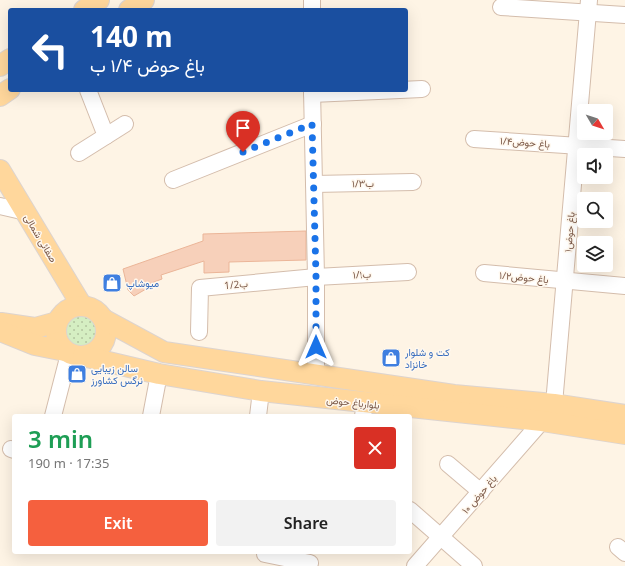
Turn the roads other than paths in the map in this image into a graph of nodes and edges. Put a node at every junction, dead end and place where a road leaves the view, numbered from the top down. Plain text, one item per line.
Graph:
1 (99, 0) edge
2 (144, 0) edge
3 (589, 6) edge
4 (501, 7) dead end
5 (87, 8) edge
6 (132, 8) edge
7 (625, 15) edge
8 (408, 89) edge
9 (422, 89) dead end
10 (89, 92) edge
11 (312, 92) edge
12 (125, 124) dead end
13 (312, 124) junction
14 (106, 136) junction
15 (474, 139) dead end
16 (576, 146) junction
17 (625, 149) edge
18 (79, 153) dead end
19 (0, 170) edge
20 (173, 180) dead end
21 (413, 182) dead end
22 (314, 184) junction
23 (0, 206) edge
24 (26, 212) junction
25 (408, 272) dead end
26 (484, 273) dead end
27 (316, 276) junction
28 (565, 280) junction
29 (625, 286) edge
30 (82, 306) junction
31 (103, 319) junction
32 (57, 322) junction
33 (0, 323) edge
34 (0, 331) edge
35 (199, 332) dead end
36 (72, 354) junction
37 (159, 374) junction
38 (316, 375) junction
39 (261, 391) junction
40 (554, 404) junction
41 (462, 405) junction
42 (364, 409) edge
43 (54, 414) edge
44 (151, 414) edge
45 (258, 414) edge
46 (625, 415) edge
47 (542, 421) junction
48 (625, 434) edge
49 (448, 464) dead end
50 (481, 492) junction
51 (412, 512) edge
52 (441, 537) junction
53 (266, 554) edge
54 (270, 554) edge
55 (310, 563) dead end
56 (280, 566) edge
57 (415, 566) edge
58 (474, 566) edge

1 - 5 main road
2 - 6 main road
3 - 4 street
3 - 7 street
3 - 16 street, باغ حوض۱
8 - 9 street
10 - 14 street
11 - 13 street
12 - 14 street
13 - 20 street
13 - 22 street
14 - 18 street
15 - 16 street, باغ حوض۱/۴
16 - 17 street, باغ حوض۱/۴
16 - 28 street, باغ حوض۱
19 - 24 main road, صفائی شمالی
21 - 22 street, ب۱/۳
22 - 27 street
23 - 24 street
24 - 30 main road, صفائی شمالی
25 - 27 street, ب۱/۱
26 - 28 street, باغ حوض۱/۲
27 - 35 street, 1/2ب
27 - 38 street
28 - 29 street, باغ حوض۱/۲
28 - 40 street, باغ حوض۱
30 - 31 main road
30 - 32 main road
31 - 36 main road
31 - 38 main road, بلوارباغ حوض
32 - 33 main road
32 - 36 main road
34 - 36 main road, بلوارباغ حوض
36 - 37 main road, بلوارباغ حوض
36 - 43 street
37 - 39 main road, بلوارباغ حوض
37 - 44 street
38 - 41 main road, بلوارباغ حوض
39 - 42 main road, بلوارباغ حوض
39 - 45 street
40 - 41 main road, بلوارباغ حوض
40 - 46 main road, بلوارباغ حوض
41 - 42 main road, بلوارباغ حوض
41 - 47 main road, بلوارباغ حوض
47 - 48 main road, بلوارباغ حوض
47 - 50 street, ۱۰ باغ حوض
49 - 50 street
50 - 52 street, ۱۰ باغ حوض
51 - 52 street
52 - 57 street, ۱۰ باغ حوض
52 - 58 street
53 - 56 street
54 - 55 street

